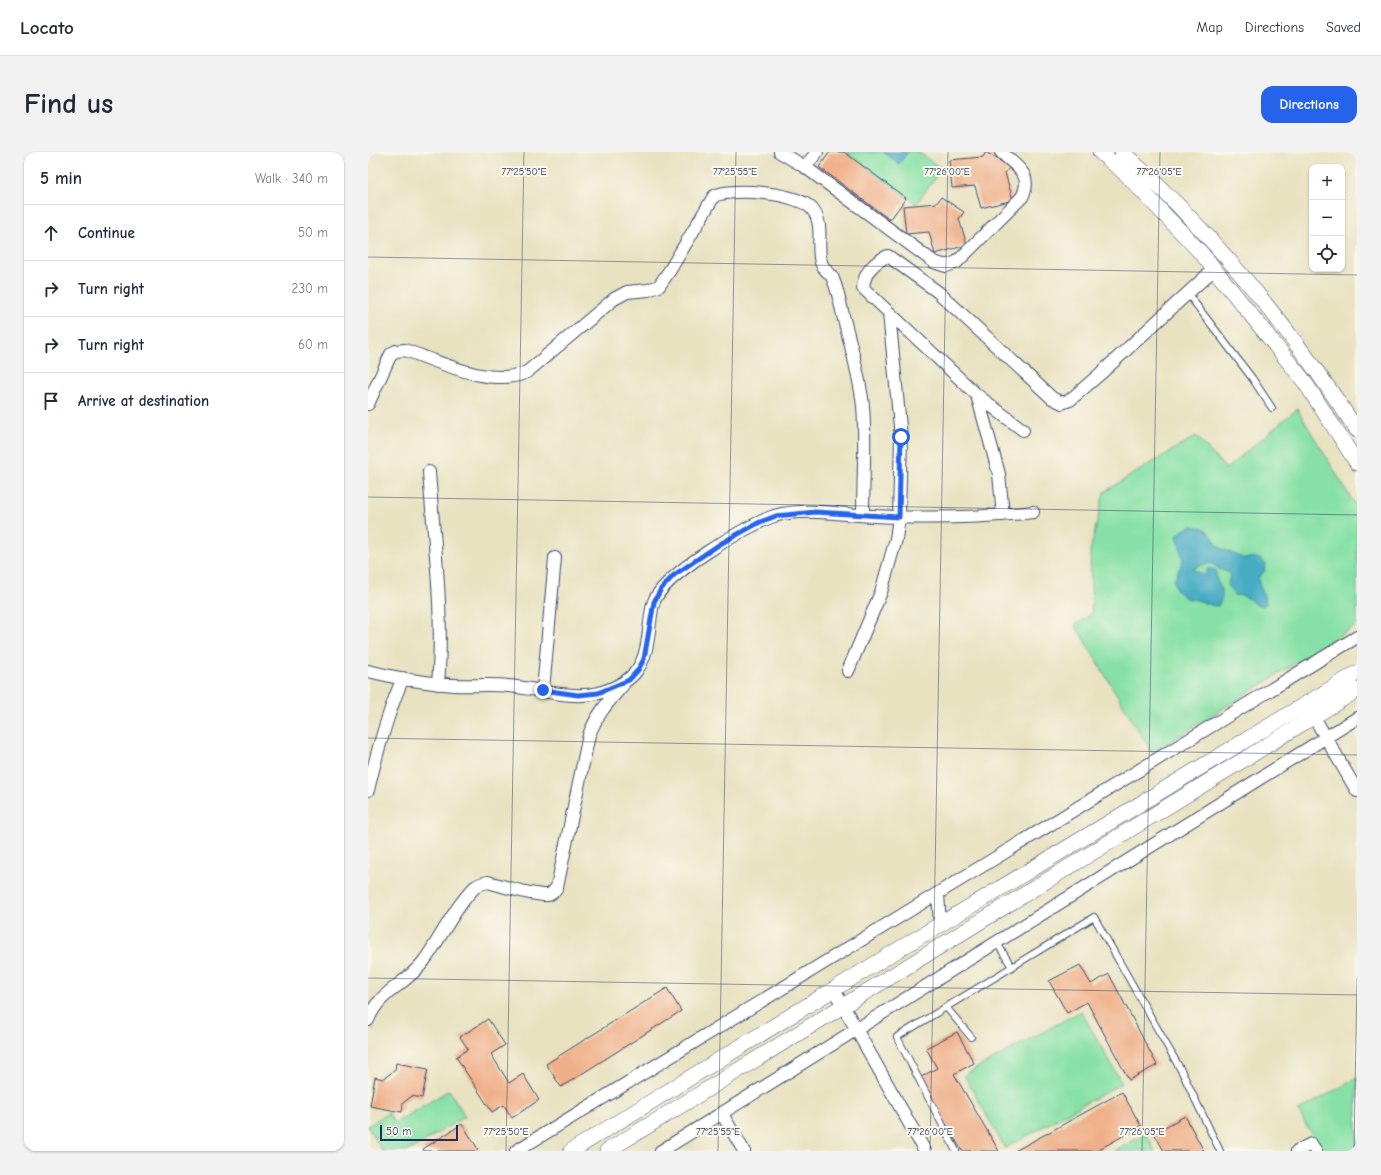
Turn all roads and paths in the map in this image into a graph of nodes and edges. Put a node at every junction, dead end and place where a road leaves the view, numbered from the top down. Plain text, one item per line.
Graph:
1 (780, 152) edge
2 (817, 152) edge
3 (1001, 152) edge
4 (1100, 152) edge
5 (1122, 152) edge
6 (805, 167) junction
7 (1214, 269) junction
8 (1188, 294) junction
9 (889, 313) junction
10 (977, 396) junction
11 (368, 404) edge
12 (1272, 408) dead end
13 (1023, 430) dead end
14 (1357, 430) edge
15 (1357, 462) edge
16 (429, 472) dead end
17 (1033, 512) dead end
18 (863, 515) junction
19 (1003, 515) junction
20 (899, 517) junction
21 (555, 558) dead end
22 (1357, 637) edge
23 (368, 671) edge
24 (848, 671) dead end
25 (1357, 673) edge
26 (403, 678) junction
27 (629, 680) junction
28 (438, 684) junction
29 (543, 690) junction
30 (1357, 690) edge
31 (1314, 717) junction
32 (1357, 718) edge
33 (1326, 737) junction
34 (368, 790) edge
35 (1357, 791) edge
36 (939, 900) junction
37 (940, 925) junction
38 (997, 943) junction
39 (1012, 967) junction
40 (834, 990) junction
41 (372, 1002) edge
42 (844, 1006) junction
43 (946, 1007) junction
44 (368, 1020) edge
45 (858, 1030) junction
46 (971, 1037) dead end
47 (722, 1114) junction
48 (516, 1151) edge
49 (571, 1151) edge
50 (607, 1151) edge
51 (661, 1151) edge
52 (744, 1151) edge
53 (924, 1151) edge
54 (956, 1151) edge
55 (1220, 1151) edge
56 (1298, 1151) edge
57 (1316, 1151) edge

1 - 6 street
2 - 6 street
3 - 6 street
4 - 7 street
5 - 14 street
7 - 8 street
7 - 15 street
8 - 9 street
8 - 12 lane
9 - 10 street
9 - 20 street
10 - 13 street
10 - 19 street
11 - 18 street
16 - 28 street
17 - 19 street
18 - 20 street
18 - 27 street
19 - 20 street
20 - 24 street
21 - 29 street
22 - 36 street
23 - 26 street
25 - 37 street
26 - 28 street
26 - 34 street
27 - 29 street
27 - 41 street
28 - 29 street
30 - 31 street
31 - 33 street
31 - 42 street
32 - 33 street
33 - 35 street
33 - 38 street
36 - 37 street
36 - 48 street
37 - 40 street
38 - 39 lane
38 - 45 street
39 - 43 lane
39 - 55 lane
40 - 42 street
40 - 49 street
41 - 44 street
42 - 45 street
42 - 50 street
43 - 46 lane
43 - 54 lane
45 - 47 street
45 - 53 street
47 - 51 street
47 - 52 street
56 - 57 street

